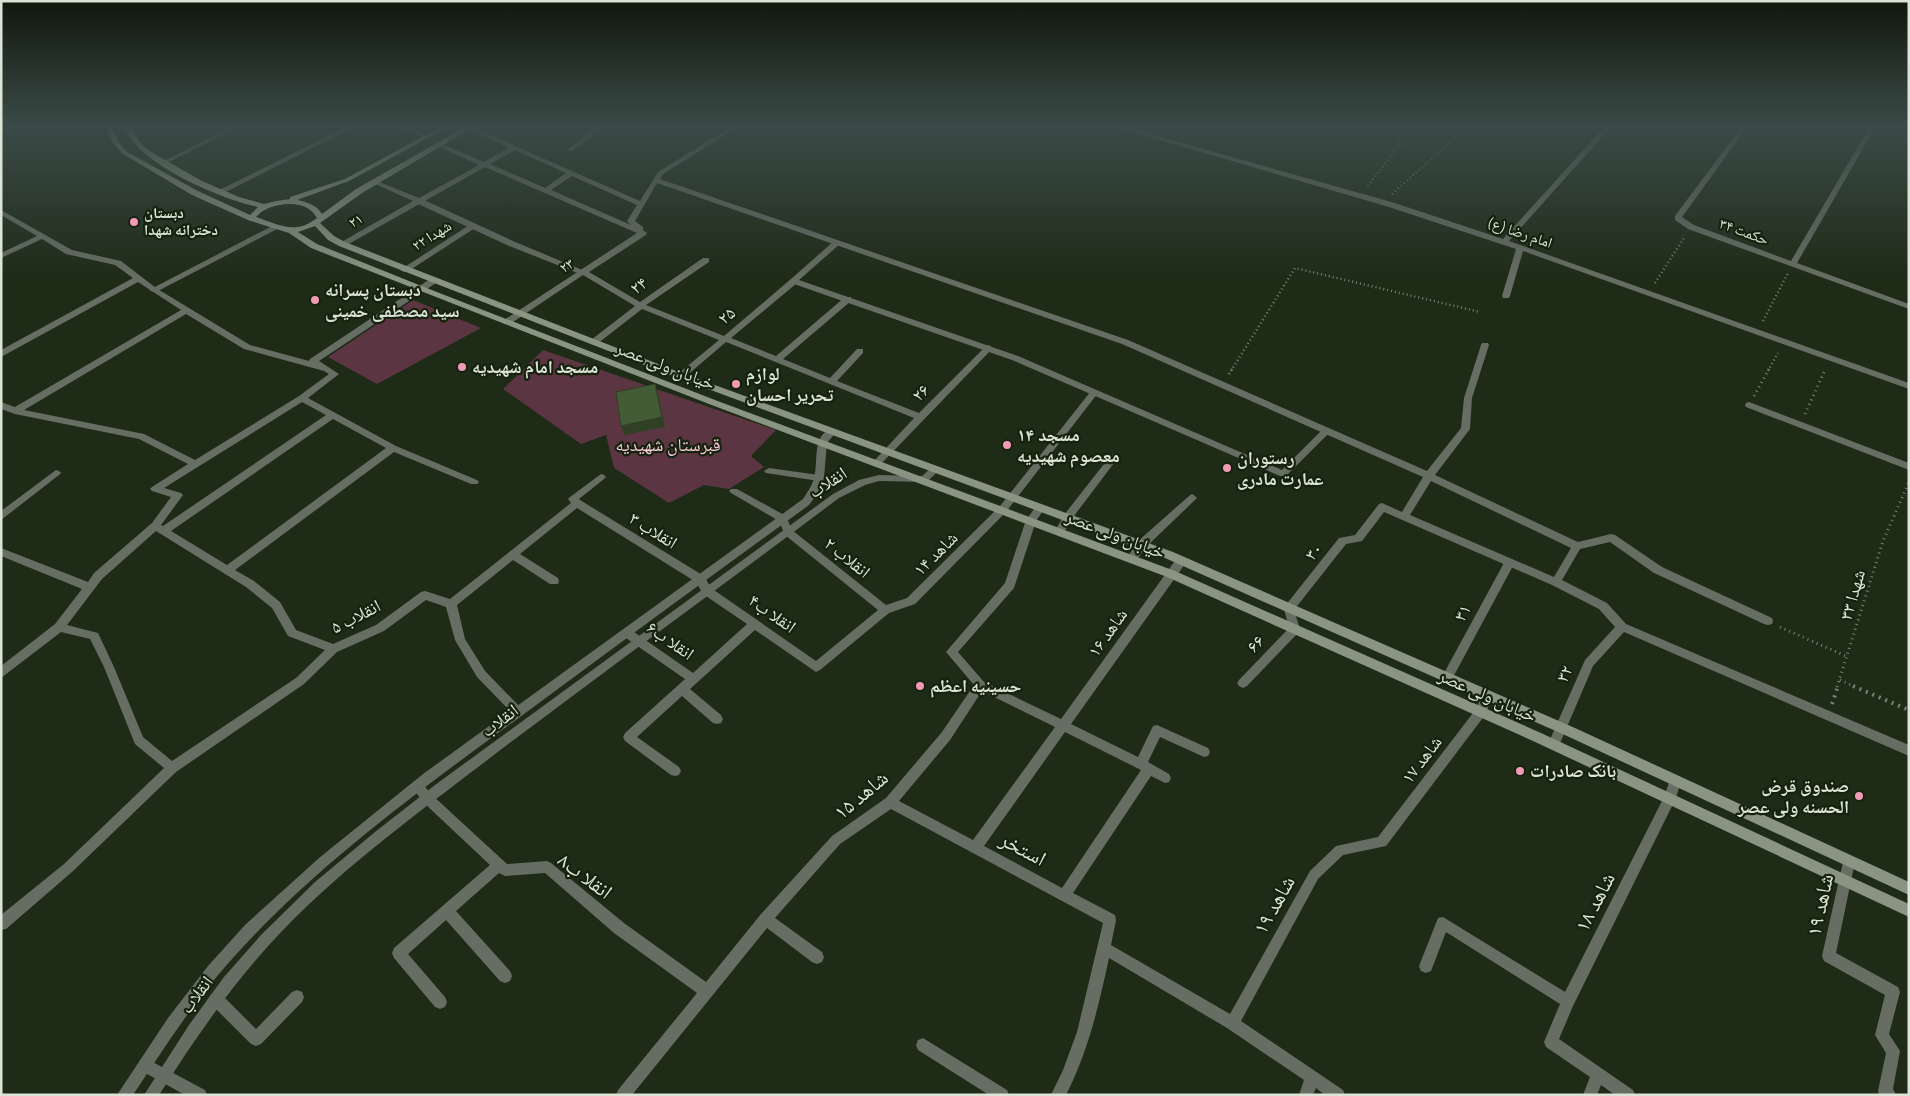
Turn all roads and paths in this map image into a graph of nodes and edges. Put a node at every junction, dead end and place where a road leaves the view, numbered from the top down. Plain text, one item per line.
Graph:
1 (167, 177) edge
2 (190, 177) edge
3 (248, 177) edge
4 (362, 177) edge
5 (384, 177) edge
6 (461, 177) edge
7 (512, 177) edge
8 (566, 177) edge
9 (581, 177) edge
10 (658, 177) edge
11 (1294, 177) edge
12 (1375, 177) edge
13 (1410, 177) edge
14 (1563, 177) edge
15 (1708, 177) edge
16 (1843, 177) edge
17 (656, 180) junction
18 (375, 182) junction
19 (340, 190) junction
20 (545, 191) junction
21 (218, 192) junction
22 (359, 192) junction
23 (1360, 196) junction
24 (286, 201) junction
25 (419, 201) junction
26 (1382, 202) junction
27 (641, 204) junction
28 (266, 207) junction
29 (1, 212) edge
30 (252, 218) junction
31 (319, 220) junction
32 (474, 226) junction
33 (277, 227) junction
34 (1691, 227) junction
35 (292, 231) junction
36 (643, 233) junction
37 (43, 236) junction
38 (837, 242) junction
39 (1504, 242) junction
40 (342, 244) junction
41 (1520, 248) junction
42 (1, 256) edge
43 (706, 260) dead end
44 (1793, 264) junction
45 (404, 270) junction
46 (583, 272) junction
47 (138, 279) junction
48 (434, 281) junction
49 (794, 281) junction
50 (421, 289) junction
51 (153, 290) junction
52 (1649, 293) junction
53 (1506, 296) dead end
54 (848, 299) junction
55 (640, 305) junction
56 (1909, 307) edge
57 (187, 310) junction
58 (1480, 312) dead end
59 (519, 314) junction
60 (507, 322) junction
61 (1758, 332) junction
62 (725, 339) junction
63 (1784, 341) junction
64 (594, 342) junction
65 (1485, 345) dead end
66 (990, 348) junction
67 (860, 350) dead end
68 (1, 354) edge
69 (1830, 358) junction
70 (777, 360) junction
71 (326, 369) junction
72 (682, 375) junction
73 (831, 382) junction
74 (1222, 385) junction
75 (1909, 386) edge
76 (1094, 393) junction
77 (302, 398) junction
78 (1749, 405) joint
79 (2, 406) edge
80 (15, 411) junction
81 (332, 415) junction
82 (920, 417) junction
83 (1801, 425) junction
84 (1326, 430) junction
85 (832, 431) junction
86 (822, 442) junction
87 (393, 448) junction
88 (887, 451) junction
89 (1114, 457) dead end
90 (877, 463) junction
91 (196, 464) junction
92 (1909, 467) edge
93 (935, 469) junction
94 (769, 471) dead end
95 (56, 474) dead end
96 (1429, 476) junction
97 (602, 477) dead end
98 (819, 478) junction
99 (924, 480) junction
100 (474, 482) dead end
101 (1909, 482) edge
102 (734, 490) dead end
103 (1012, 498) junction
104 (1192, 498) dead end
105 (577, 503) junction
106 (1040, 508) junction
107 (1003, 509) junction
108 (1, 516) edge
109 (1404, 517) junction
110 (1067, 518) junction
111 (782, 520) junction
112 (1031, 520) junction
113 (159, 529) junction
114 (1060, 531) junction
115 (788, 532) junction
116 (1141, 545) junction
117 (1578, 546) junction
118 (1, 552) edge
119 (512, 554) junction
120 (1132, 558) junction
121 (1182, 561) junction
122 (1509, 564) junction
123 (227, 570) junction
124 (1171, 574) junction
125 (700, 579) junction
126 (554, 581) dead end
127 (1556, 582) junction
128 (89, 586) junction
129 (707, 591) junction
130 (452, 604) junction
131 (1289, 609) junction
132 (884, 610) junction
133 (1768, 621) joint
134 (755, 623) junction
135 (59, 626) junction
136 (1622, 627) junction
137 (1295, 629) junction
138 (627, 633) junction
139 (638, 642) junction
140 (333, 649) junction
141 (1848, 657) junction
142 (1, 674) edge
143 (1448, 678) junction
144 (693, 679) junction
145 (1840, 680) junction
146 (1243, 683) dead end
147 (980, 685) junction
148 (682, 689) junction
149 (1487, 696) junction
150 (1909, 710) edge
151 (518, 712) junction
152 (1481, 712) junction
153 (1828, 716) junction
154 (717, 719) dead end
155 (1063, 726) junction
156 (1560, 728) junction
157 (1554, 744) junction
158 (1909, 751) edge
159 (1204, 752) dead end
160 (1145, 766) junction
161 (172, 768) junction
162 (675, 772) dead end
163 (1165, 778) dead end
164 (1675, 781) junction
165 (417, 786) junction
166 (427, 798) junction
167 (1670, 798) junction
168 (890, 802) junction
169 (1382, 842) joint
170 (975, 848) junction
171 (1849, 862) junction
172 (499, 865) junction
173 (1846, 882) junction
174 (1909, 890) edge
175 (1064, 896) junction
176 (447, 911) junction
177 (1909, 911) edge
178 (766, 919) junction
179 (1, 924) edge
180 (1104, 948) junction
181 (817, 957) dead end
182 (1426, 966) dead end
183 (505, 976) dead end
184 (708, 992) junction
185 (297, 998) dead end
186 (216, 999) junction
187 (1568, 1001) junction
188 (440, 1002) dead end
189 (1232, 1023) junction
190 (923, 1045) dead end
191 (144, 1065) junction
192 (164, 1074) junction
193 (1598, 1074) junction
194 (1312, 1078) junction
195 (124, 1095) edge
196 (151, 1095) edge
197 (200, 1095) edge
198 (623, 1095) edge
199 (1002, 1095) edge
200 (1058, 1095) edge
201 (1306, 1095) edge
202 (1338, 1095) edge
203 (1590, 1095) edge
204 (1628, 1095) edge
205 (1889, 1095) edge

1 - 30 main road
2 - 21 main road
3 - 21 street
4 - 19 main road
5 - 18 main road
6 - 25 street, ۲۱
7 - 20 street
8 - 20 street
9 - 27 street
10 - 17 street
11 - 23 street, امام رضا (ع)
12 - 23 path
13 - 26 path
14 - 39 street
15 - 34 street, حکمت ۳۴
16 - 44 street
17 - 27 street
17 - 38 street
18 - 22 main road
18 - 25 street
19 - 22 main road
19 - 24 main road
20 - 36 street
21 - 28 main road
22 - 31 main road
23 - 26 street, امام رضا (ع)
24 - 28 main road
24 - 31 main road, خیابان ولی عصر
25 - 32 street
25 - 40 street, ۲۱
26 - 39 street, امام رضا (ع)
27 - 36 street
28 - 30 main road
29 - 37 street
30 - 33 main road
31 - 35 main road
31 - 40 main road, خیابان ولی عصر
32 - 45 street, شهدا ۲۲
32 - 46 street
33 - 35 main road
33 - 51 street
34 - 44 street, حکمت ۳۴
34 - 52 path
35 - 50 main road, خیابان ولی عصر
36 - 46 street, ۲۳
37 - 42 street
37 - 47 street
38 - 49 street, ۲۵
38 - 74 street
39 - 41 street, امام رضا (ع)
40 - 45 main road, خیابان ولی عصر
41 - 52 street, امام رضا (ع)
41 - 53 street
43 - 55 street, ۲۴
44 - 56 street, حکمت ۳۴
44 - 61 path
45 - 48 main road, خیابان ولی عصر
46 - 55 street
46 - 59 street, ۲۳
47 - 51 street
47 - 68 street
48 - 50 street
48 - 59 main road, خیابان ولی عصر
49 - 54 street
49 - 62 street, ۲۵
50 - 60 main road, خیابان ولی عصر
50 - 71 street
51 - 57 street
52 - 61 street, امام رضا (ع)
54 - 66 street
54 - 70 street
55 - 62 street
55 - 64 street, ۲۴
57 - 71 street
57 - 80 street
58 - 74 path
59 - 60 street, ۲۳
59 - 64 main road, خیابان ولی عصر
60 - 86 main road, خیابان ولی عصر
61 - 63 street, امام رضا (ع)
62 - 70 street
62 - 72 street, ۲۵
63 - 69 street, امام رضا (ع)
63 - 78 path
64 - 72 main road, خیابان ولی عصر
65 - 96 street
66 - 76 street
66 - 82 street, ۲۶
67 - 73 street
69 - 75 street, امام رضا (ع)
69 - 83 path
70 - 73 street
71 - 77 street
72 - 85 main road, خیابان ولی عصر
73 - 82 street
74 - 84 street
76 - 84 street
76 - 103 street, شاهد ۱۴
77 - 81 street
77 - 91 street
78 - 83 street
79 - 80 street
80 - 91 street
81 - 87 street
81 - 113 street
82 - 88 street, ۲۶
83 - 92 street
84 - 96 street
85 - 86 street
85 - 88 main road, خیابان ولی عصر
86 - 90 main road, خیابان ولی عصر
86 - 98 street, انقلاب
87 - 100 street
87 - 123 street
88 - 90 street, ۲۶
88 - 93 main road, خیابان ولی عصر
89 - 110 street
90 - 99 main road, خیابان ولی عصر
91 - 113 street
93 - 99 street
93 - 103 main road, خیابان ولی عصر
94 - 98 street
95 - 108 street
96 - 109 street
96 - 117 street
97 - 105 street
98 - 111 street, انقلاب
99 - 107 main road, خیابان ولی عصر
99 - 115 street, انقلاب
101 - 141 path, شهدا ۳۳
102 - 111 street
103 - 106 main road, خیابان ولی عصر
103 - 107 street, شاهد ۱۴
104 - 116 street
105 - 119 street
105 - 125 street, انقلاب ۳
106 - 110 main road, خیابان ولی عصر
106 - 112 street
107 - 112 main road, خیابان ولی عصر
107 - 132 street, شاهد ۱۴
109 - 122 street
109 - 131 street, ۳۰
110 - 114 street
110 - 116 main road, خیابان ولی عصر
111 - 115 street
111 - 125 street, انقلاب
112 - 114 main road, خیابان ولی عصر
112 - 147 street
113 - 123 street, انقلاب ۵
113 - 128 street
114 - 120 main road, خیابان ولی عصر
115 - 129 street, انقلاب
115 - 132 street, انقلاب ۲
116 - 120 street
116 - 121 main road, خیابان ولی عصر
117 - 127 street
117 - 133 street
118 - 128 street
119 - 126 street
119 - 130 street
120 - 124 main road, خیابان ولی عصر
121 - 124 street, شاهد ۱۶
121 - 131 main road, خیابان ولی عصر
122 - 127 street
122 - 143 street, ۳۱
123 - 140 street, انقلاب ۵
124 - 137 main road, خیابان ولی عصر
124 - 155 street, شاهد ۱۶
125 - 129 street, انقلاب ۳
125 - 138 street, انقلاب
127 - 136 street
128 - 135 street
129 - 134 street, انقلا ب۴
129 - 139 street, انقلاب
130 - 140 street, انقلاب ۵
130 - 151 street
131 - 137 street
131 - 143 main road, خیابان ولی عصر
132 - 134 street, انقلا ب۴
133 - 141 path
134 - 144 street
135 - 142 street
135 - 161 street
136 - 153 street
136 - 156 street, ۳۲
137 - 146 street, ۶۶
137 - 152 main road, خیابان ولی عصر
138 - 139 street, انقلا ب۶
138 - 151 street, انقلاب
139 - 144 street, انقلا ب۶
139 - 166 street, انقلاب
140 - 161 street
141 - 145 path, شهدا ۳۳
143 - 149 main road, خیابان ولی عصر
144 - 148 street
145 - 150 path
145 - 153 path, شهدا ۳۳
147 - 155 street
147 - 168 street, شاهد ۱۵
148 - 154 street
148 - 162 street
149 - 152 street, شاهد ۱۷
149 - 156 main road, خیابان ولی عصر
151 - 165 street, انقلاب
152 - 157 main road, خیابان ولی عصر
152 - 169 street, شاهد ۱۷
153 - 158 street
155 - 160 street
155 - 170 street, شاهد ۱۶
156 - 157 street, ۳۲
156 - 164 main road, خیابان ولی عصر
157 - 167 main road, خیابان ولی عصر
159 - 160 street
160 - 163 street
160 - 175 street
161 - 179 street
164 - 167 street, شاهد ۱۸
164 - 171 main road, خیابان ولی عصر
165 - 166 street
165 - 191 street, انقلاب
166 - 172 street
166 - 186 street, انقلاب
167 - 173 main road, خیابان ولی عصر
167 - 187 street, شاهد ۱۸
168 - 170 street, استخر
168 - 178 street, شاهد ۱۵
169 - 189 street, شاهد ۱۹
170 - 175 street, استخر
171 - 173 street, شاهد ۱۹
171 - 174 main road, خیابان ولی عصر
172 - 176 street
172 - 184 street, انقلا ب۸
173 - 177 main road, خیابان ولی عصر
173 - 205 street, شاهد ۱۹
175 - 180 street, استخر
176 - 183 street
176 - 188 street
178 - 181 street
178 - 184 street, شاهد ۱۵
180 - 189 street
180 - 200 street, استخر
182 - 187 street
184 - 198 street, شاهد ۱۵
185 - 186 street
186 - 192 street, انقلاب
187 - 193 street, شاهد ۱۸
189 - 194 street
190 - 199 street
191 - 192 street
191 - 195 street, انقلاب
192 - 196 street, انقلاب
192 - 197 street
193 - 203 street
193 - 204 street
194 - 201 street
194 - 202 street

